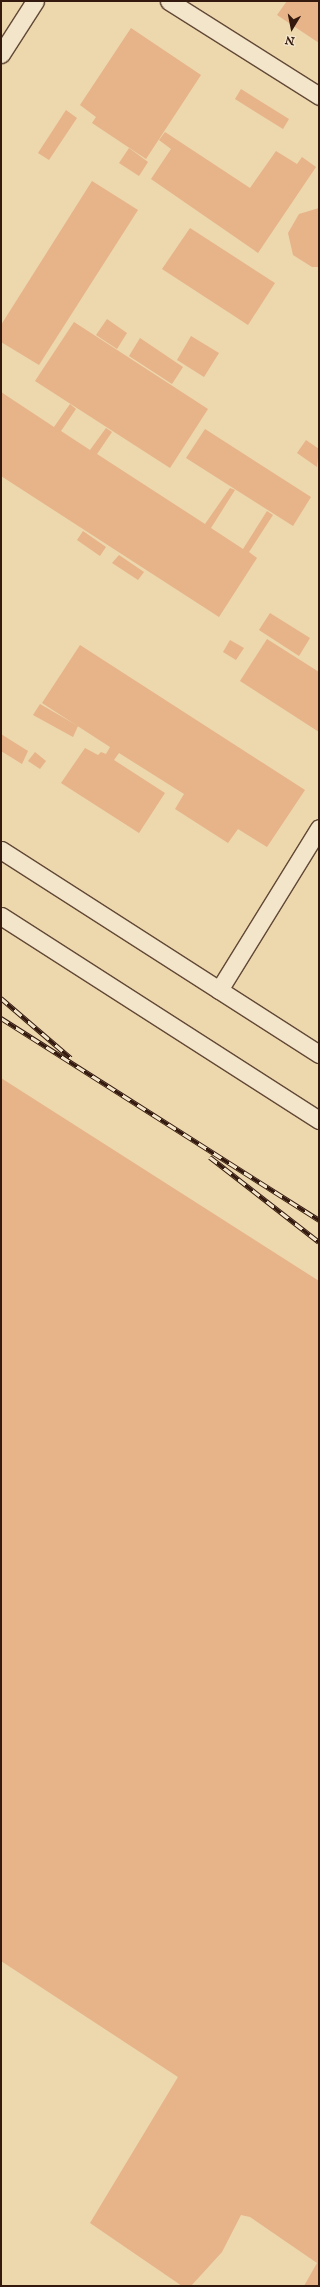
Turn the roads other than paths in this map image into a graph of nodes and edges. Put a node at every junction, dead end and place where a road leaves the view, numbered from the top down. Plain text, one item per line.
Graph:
1 (35, 1) edge
2 (169, 1) edge
3 (1, 54) edge
4 (319, 96) edge
5 (319, 828) edge
6 (1, 850) edge
7 (1, 916) edge
8 (219, 990) junction
9 (319, 1054) edge
10 (319, 1120) edge

1 - 3 lane
2 - 4 lane
5 - 8 lane
6 - 8 lane
7 - 10 lane
8 - 9 lane

